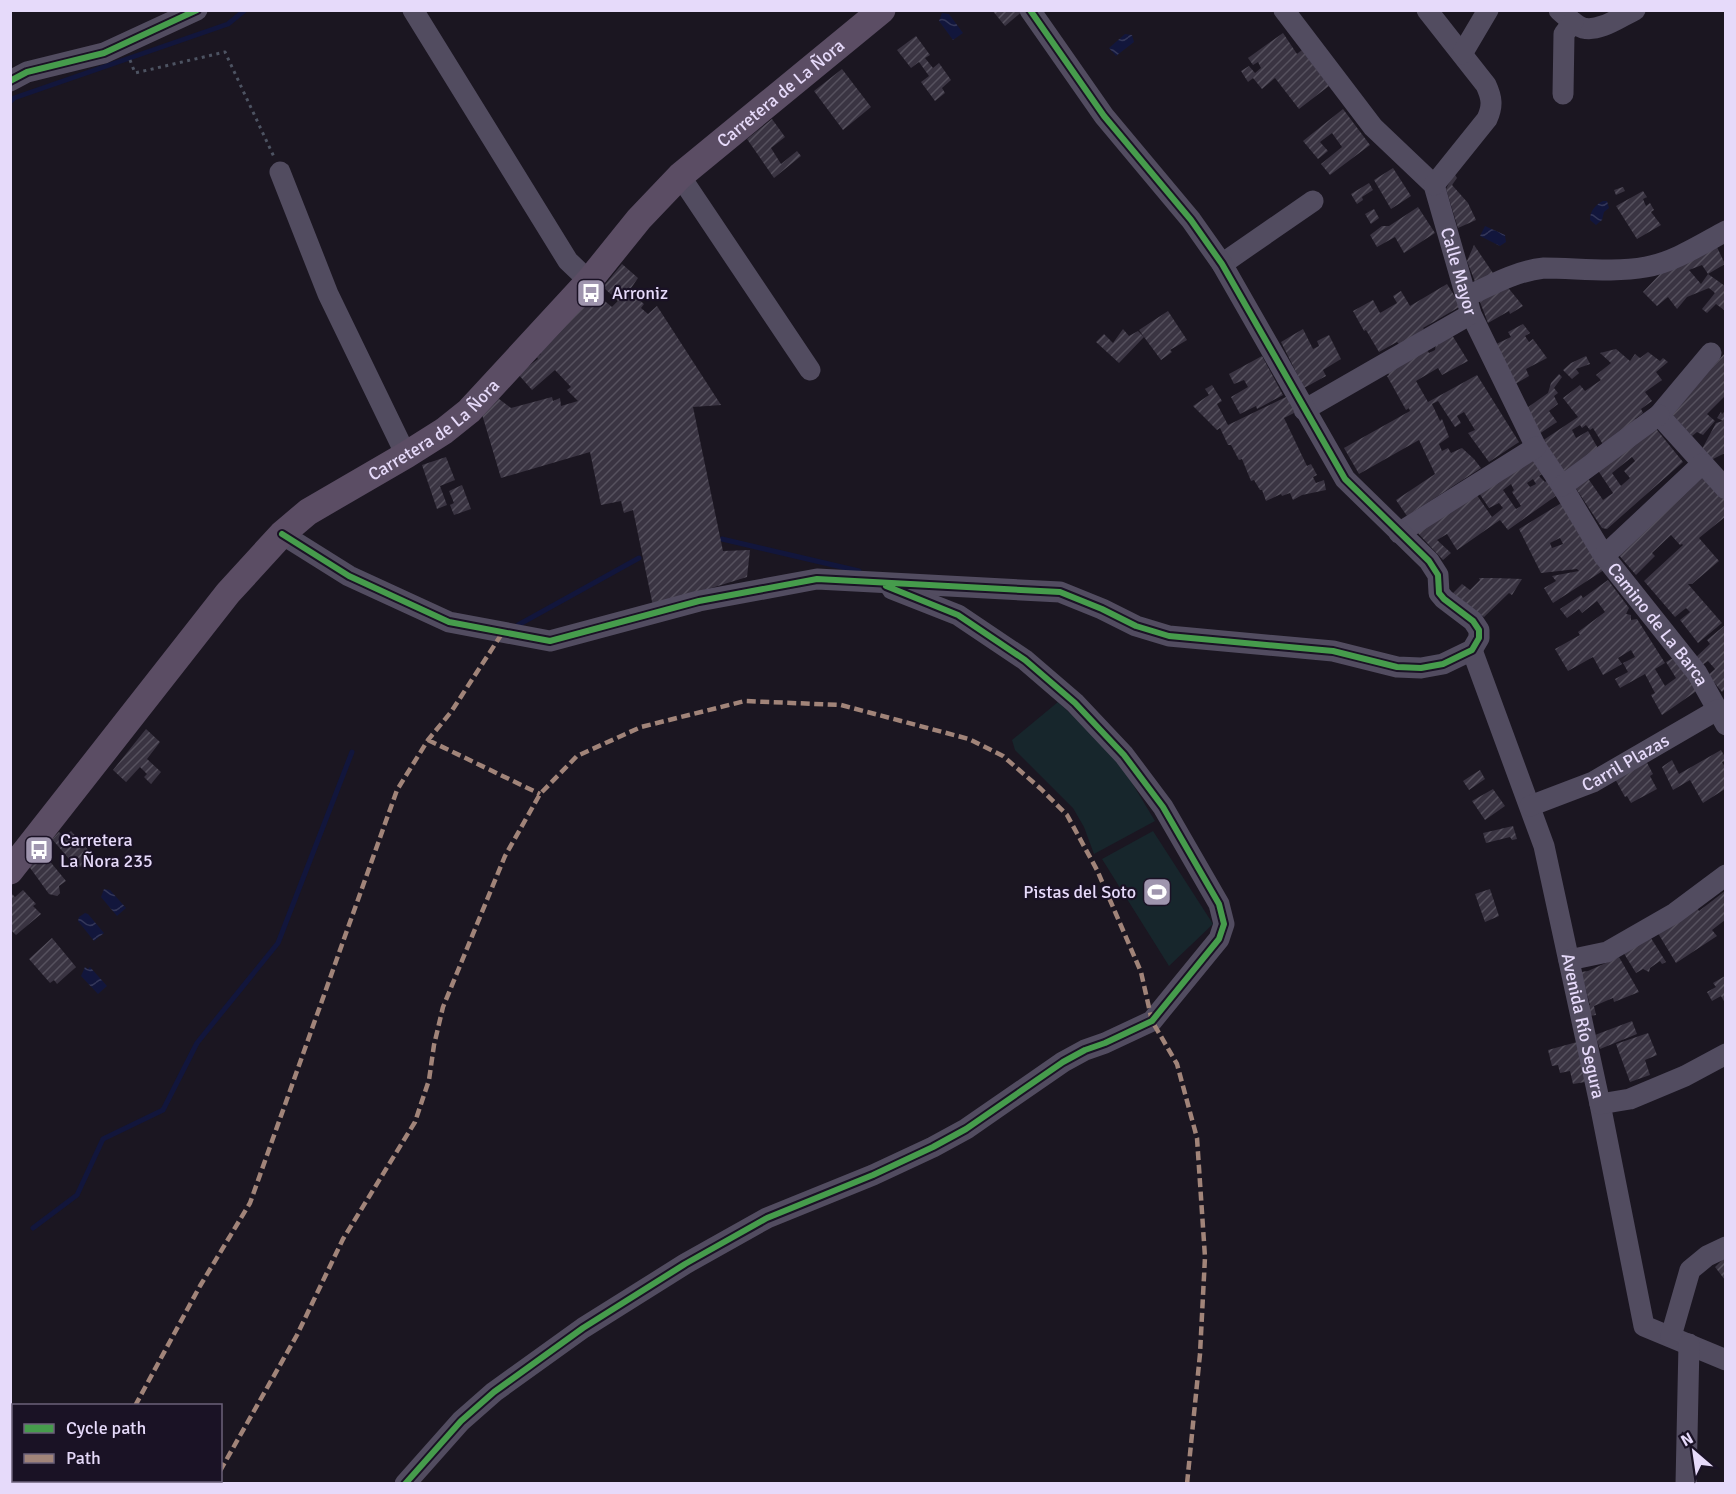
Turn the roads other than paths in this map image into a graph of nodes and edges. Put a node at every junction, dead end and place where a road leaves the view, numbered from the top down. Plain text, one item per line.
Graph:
1 (197, 10) edge
2 (413, 10) edge
3 (882, 10) edge
4 (1030, 10) edge
5 (1284, 10) edge
6 (1427, 10) edge
7 (1488, 10) edge
8 (1635, 10) edge
9 (1566, 16) edge
10 (1462, 54) junction
11 (10, 81) edge
12 (1563, 94) dead end
13 (280, 172) road end
14 (680, 176) junction
15 (1434, 185) junction
16 (1313, 201) dead end
17 (1725, 231) edge
18 (1222, 264) junction
19 (589, 281) junction
20 (1468, 306) junction
21 (1711, 353) dead end
22 (810, 370) dead end
23 (1304, 410) junction
24 (1659, 415) junction
25 (1536, 447) junction
26 (406, 455) junction
27 (1712, 465) edge
28 (1562, 486) junction
29 (1725, 489) edge
30 (1399, 532) junction
31 (282, 534) junction
32 (1604, 556) junction
33 (875, 582) junction
34 (1472, 650) junction
35 (1721, 718) edge
36 (1530, 806) junction
37 (10, 872) edge
38 (1725, 875) edge
39 (1569, 960) junction
40 (1725, 1054) edge
41 (1600, 1104) junction
42 (1725, 1247) edge
43 (1680, 1340) junction
44 (1725, 1360) edge
45 (405, 1484) edge
46 (1686, 1484) edge

1 - 11 street
2 - 19 street
3 - 14 main road, Carretera de La Ñora
4 - 18 street
5 - 15 street
6 - 10 street
7 - 10 street
8 - 9 street
9 - 12 street
10 - 15 street
13 - 26 street
14 - 19 main road, Carretera de La Ñora
14 - 22 street
15 - 20 street, Calle Mayor
16 - 18 street
17 - 20 street
18 - 23 street
19 - 26 main road, Carretera de La Ñora
20 - 23 street
20 - 25 street, Calle Mayor
21 - 24 street
23 - 30 street
24 - 27 street
24 - 28 street
25 - 28 street, Calle Mayor
25 - 30 street
26 - 31 main road, Carretera de La Ñora
27 - 29 street
27 - 32 street
28 - 32 street, Calle Mayor
30 - 34 street
31 - 33 street
31 - 37 main road, Carretera de La Ñora
32 - 35 street, Camino de La Barca
33 - 34 street
33 - 45 street
34 - 36 street, Avenida Río Segura
35 - 36 street, Carril Plazas
36 - 39 street, Avenida Río Segura
38 - 39 street
39 - 41 street, Avenida Río Segura
40 - 41 street
41 - 43 street, Avenida Río Segura
42 - 43 street
43 - 44 street, Avenida Río Segura
43 - 46 street

